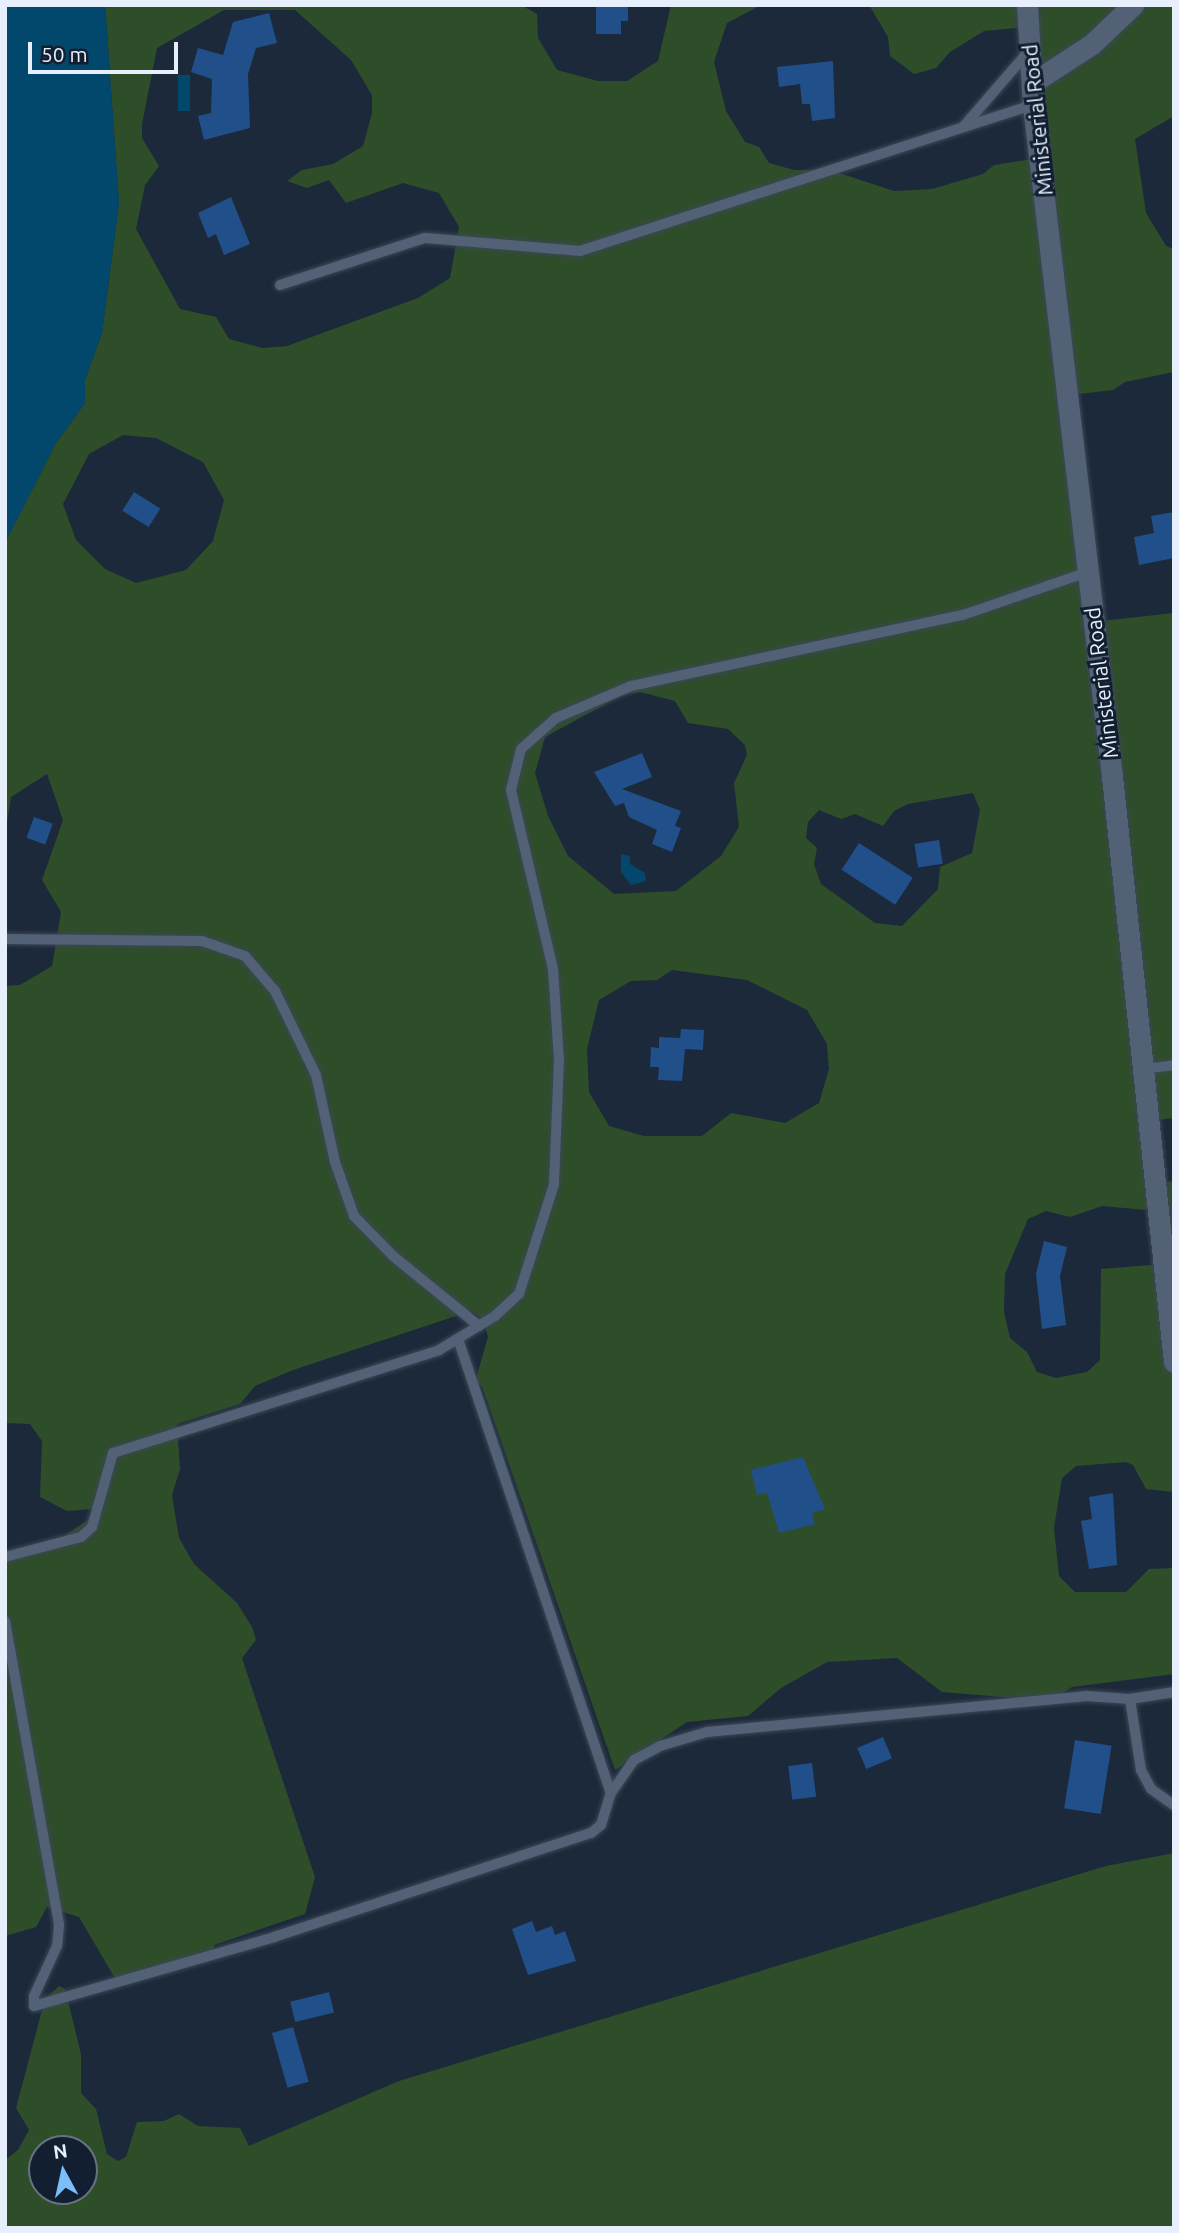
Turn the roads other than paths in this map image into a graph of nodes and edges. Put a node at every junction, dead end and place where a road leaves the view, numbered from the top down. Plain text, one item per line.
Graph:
1 (1027, 5) edge
2 (1133, 5) edge
3 (1030, 50) junction
4 (1032, 83) junction
5 (1033, 105) junction
6 (962, 128) junction
7 (280, 285) dead end
8 (1087, 572) junction
9 (5, 939) edge
10 (1174, 1065) edge
11 (1143, 1069) junction
12 (479, 1326) junction
13 (458, 1339) junction
14 (1174, 1362) edge
15 (5, 1558) edge
16 (5, 1621) edge
17 (1174, 1692) edge
18 (1130, 1699) junction
19 (611, 1793) junction
20 (1174, 1805) edge

1 - 3 main road, Ministerial Road
2 - 4 main road
3 - 4 main road, Ministerial Road
3 - 6 lane
4 - 5 main road, Ministerial Road
5 - 6 lane
5 - 8 main road, Ministerial Road
6 - 7 lane
8 - 11 main road, Ministerial Road
8 - 12 lane
9 - 12 lane
10 - 11 lane
11 - 14 main road, Ministerial Road
12 - 13 lane
13 - 15 lane
13 - 19 lane
16 - 19 lane
17 - 18 lane
18 - 19 lane
18 - 20 lane

